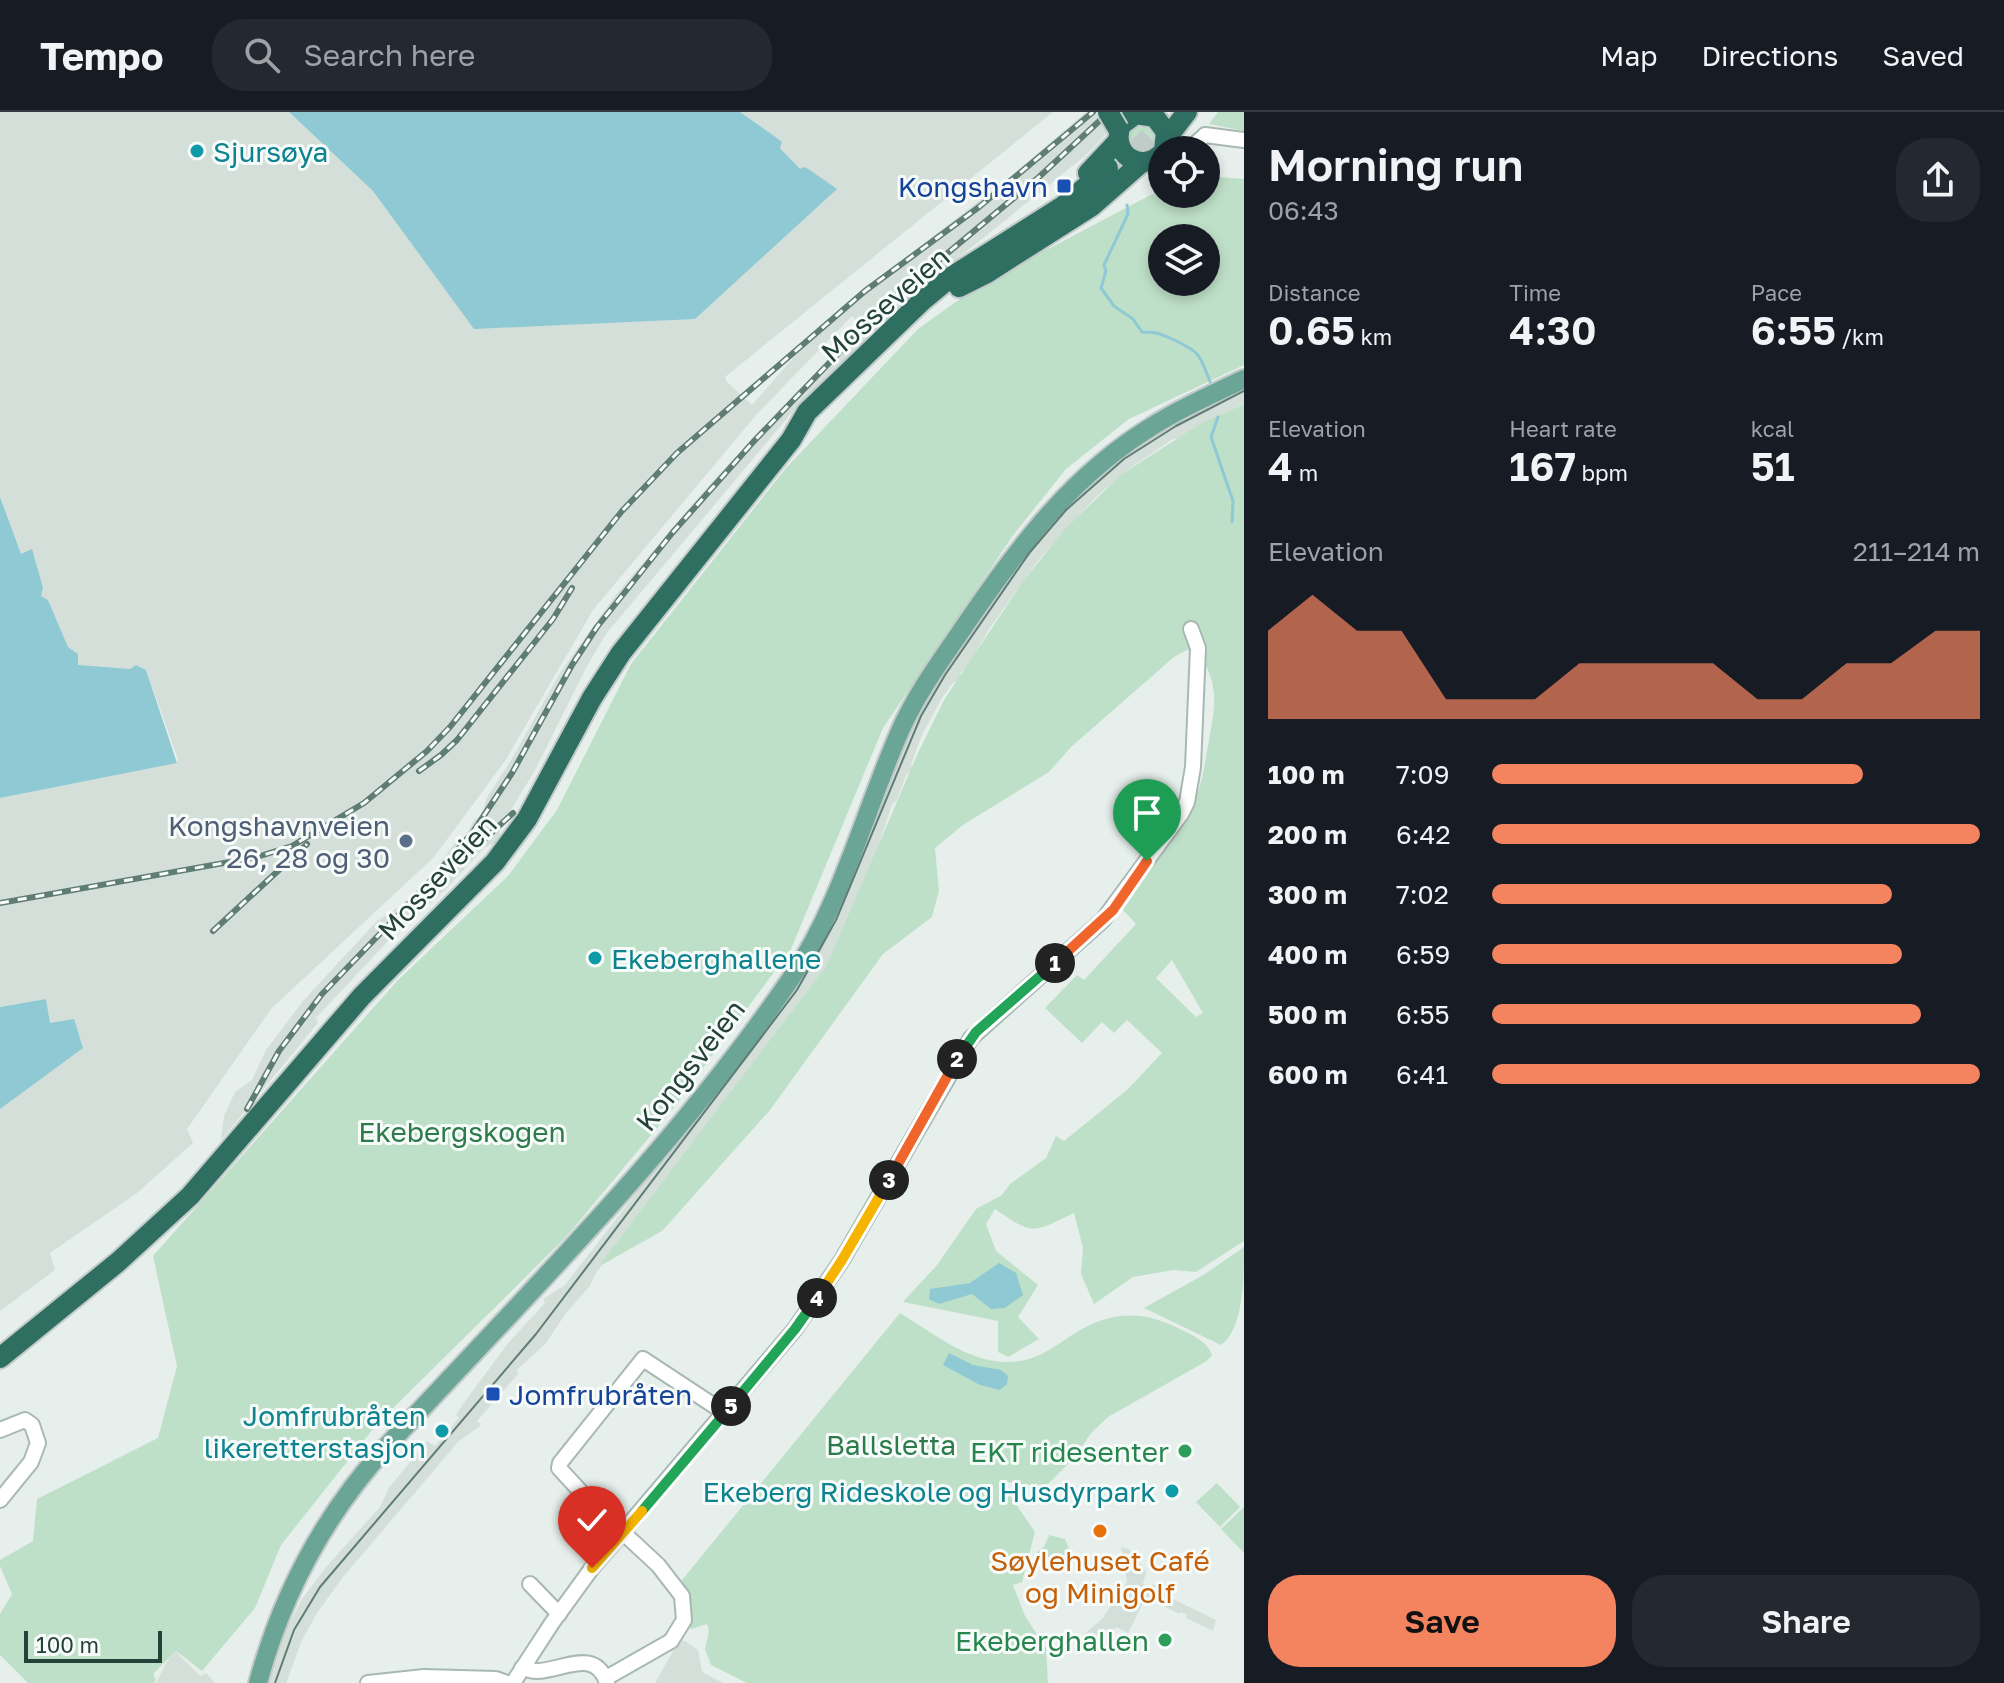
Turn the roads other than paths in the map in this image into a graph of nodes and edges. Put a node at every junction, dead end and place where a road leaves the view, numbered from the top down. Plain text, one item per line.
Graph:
1 (1138, 113) edge
2 (1177, 113) edge
3 (1116, 128) edge
4 (1162, 136) edge
5 (1168, 136) edge
6 (1220, 137) edge
7 (1244, 140) edge
8 (1148, 162) edge
9 (1141, 163) junction
10 (1111, 170) tunnel mouth
11 (955, 282) junction
12 (1244, 379) edge
13 (1191, 629) dead end
14 (2, 1354) edge
15 (725, 1413) junction
16 (0, 1430) edge
17 (0, 1500) edge
18 (623, 1532) junction
19 (530, 1584) dead end
20 (559, 1614) junction
21 (522, 1668) junction
22 (607, 1680) edge
23 (258, 1683) edge
24 (368, 1683) edge
25 (510, 1683) edge

1 - 3 highway
1 - 4 highway
2 - 5 highway
3 - 9 highway
3 - 11 highway
6 - 7 street
8 - 9 highway
9 - 11 highway
10 - 11 highway, Mosseveien
11 - 14 highway, Mosseveien
12 - 23 main road, Kongsveien
13 - 15 street
15 - 18 street
15 - 18 street
16 - 17 street
18 - 20 street
18 - 22 street
19 - 20 street
20 - 21 street
21 - 22 street
21 - 25 street
24 - 25 street

